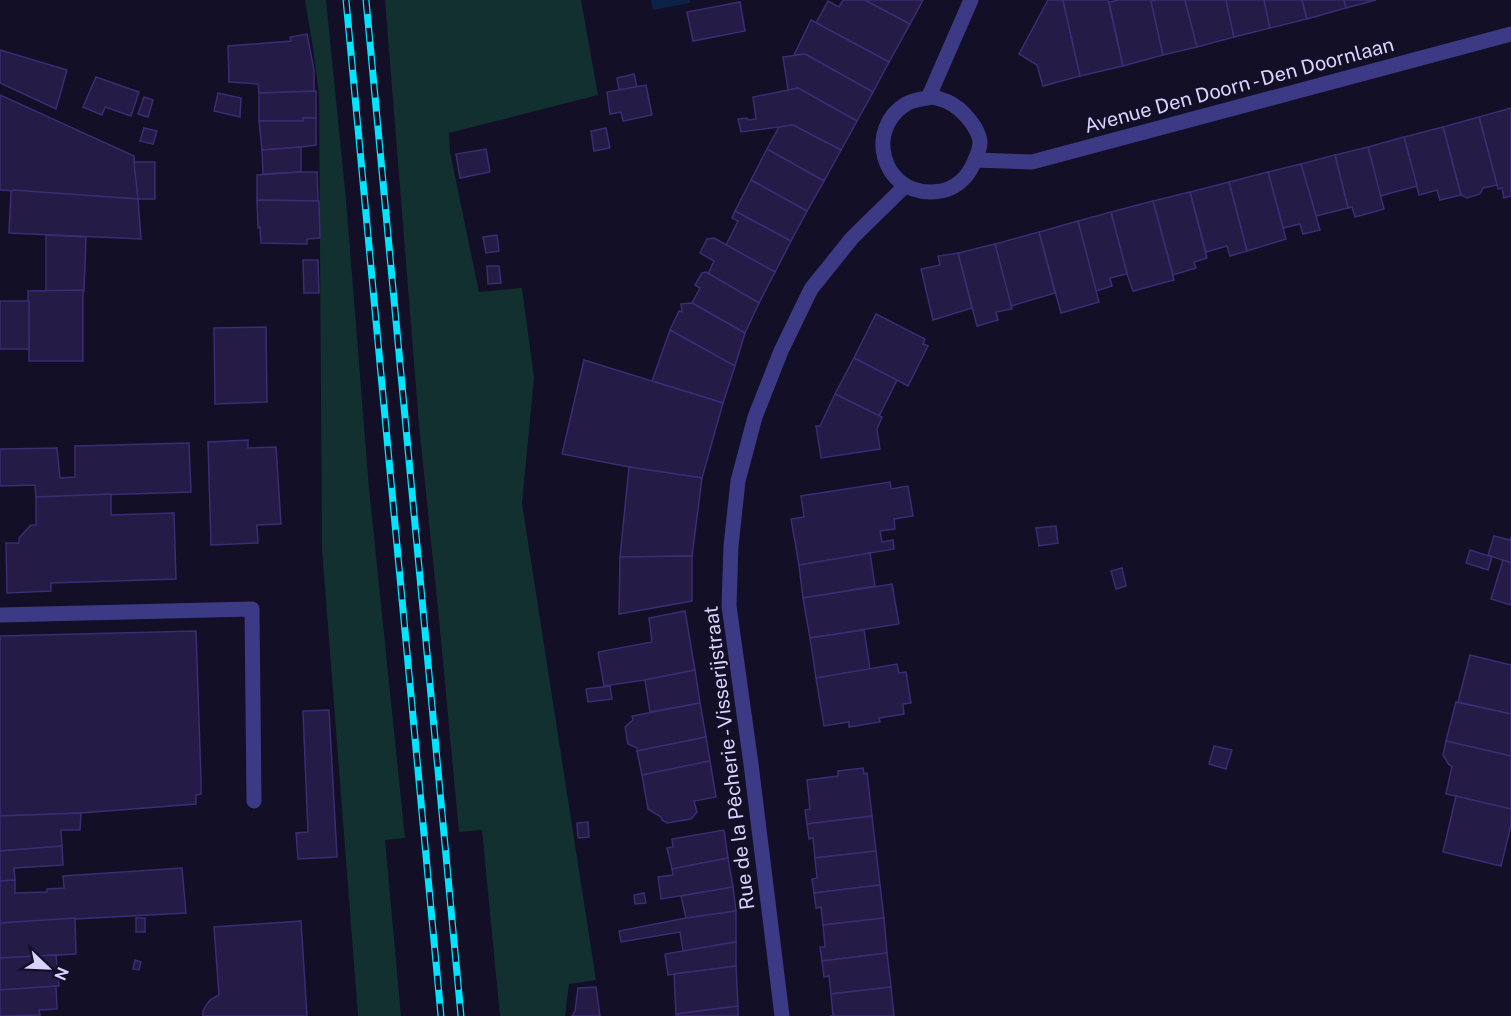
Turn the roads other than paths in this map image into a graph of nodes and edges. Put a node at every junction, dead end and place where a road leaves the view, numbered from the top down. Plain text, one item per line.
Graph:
1 (971, 0) edge
2 (1511, 34) edge
3 (949, 102) junction
4 (975, 160) junction
5 (905, 186) junction
6 (0, 615) edge
7 (254, 801) dead end
8 (782, 1016) edge

1 - 3 street
2 - 4 street, Avenue Den Doorn - Den Doornlaan
3 - 4 street
3 - 5 street
4 - 5 street
5 - 8 street, Rue de la Pêcherie - Visserijstraat
6 - 7 street

